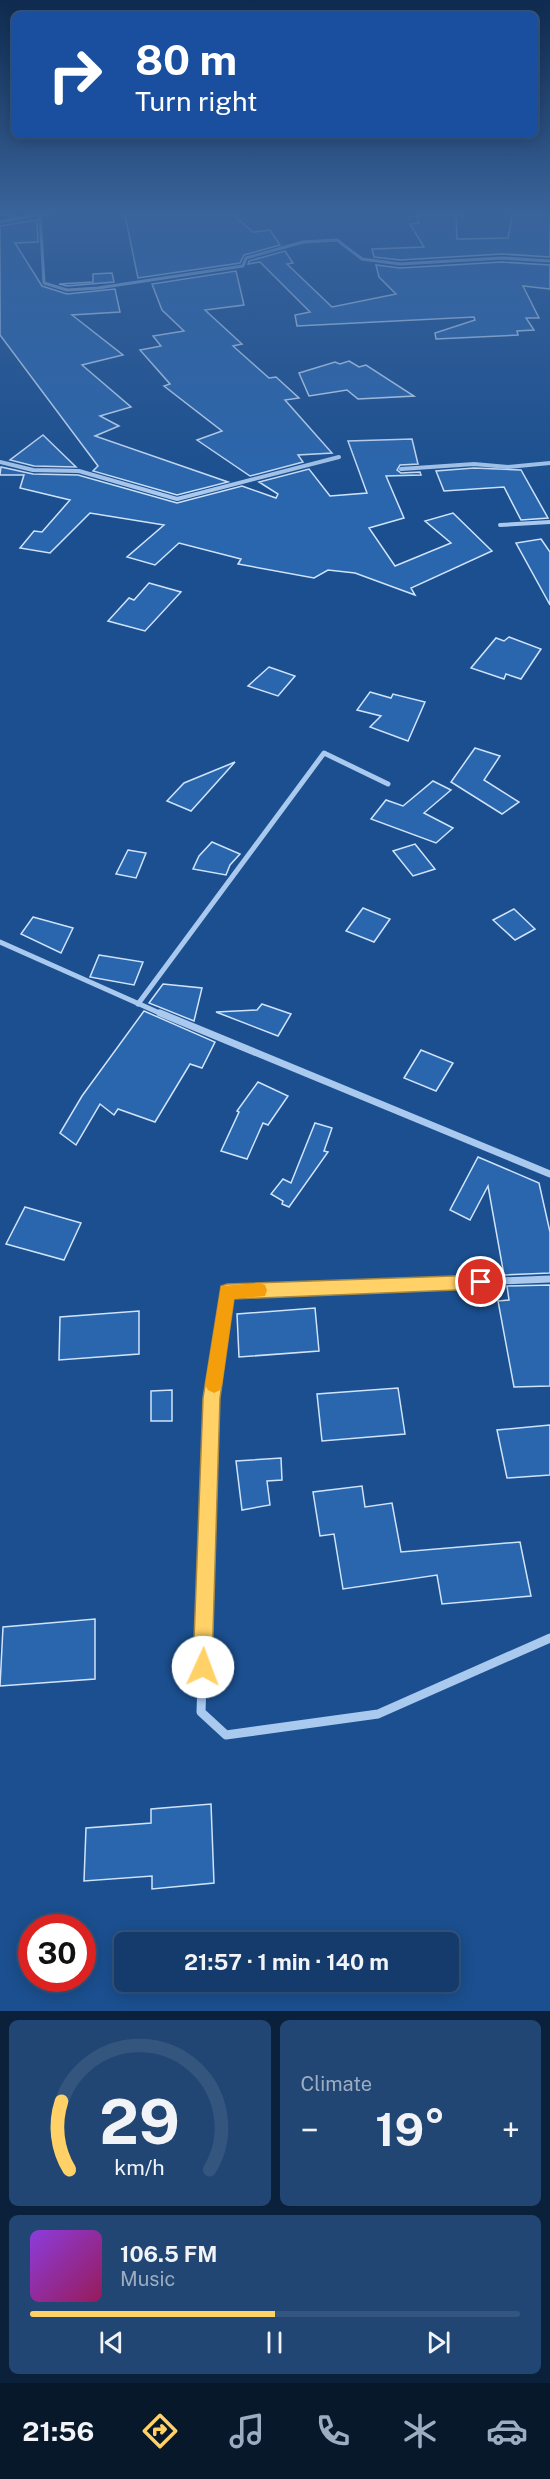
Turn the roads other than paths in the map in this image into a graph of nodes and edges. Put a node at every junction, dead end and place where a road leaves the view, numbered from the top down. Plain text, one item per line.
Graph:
1 (339, 457) dead end
2 (0, 462) edge
3 (550, 463) edge
4 (401, 469) dead end
5 (550, 522) edge
6 (500, 525) dead end
7 (388, 784) dead end
8 (0, 942) edge
9 (138, 1004) junction
10 (550, 1174) edge
11 (550, 1279) edge
12 (550, 1638) edge

1 - 2 street
3 - 4 street
5 - 6 street
7 - 9 street
8 - 9 street
9 - 10 street
11 - 12 street

